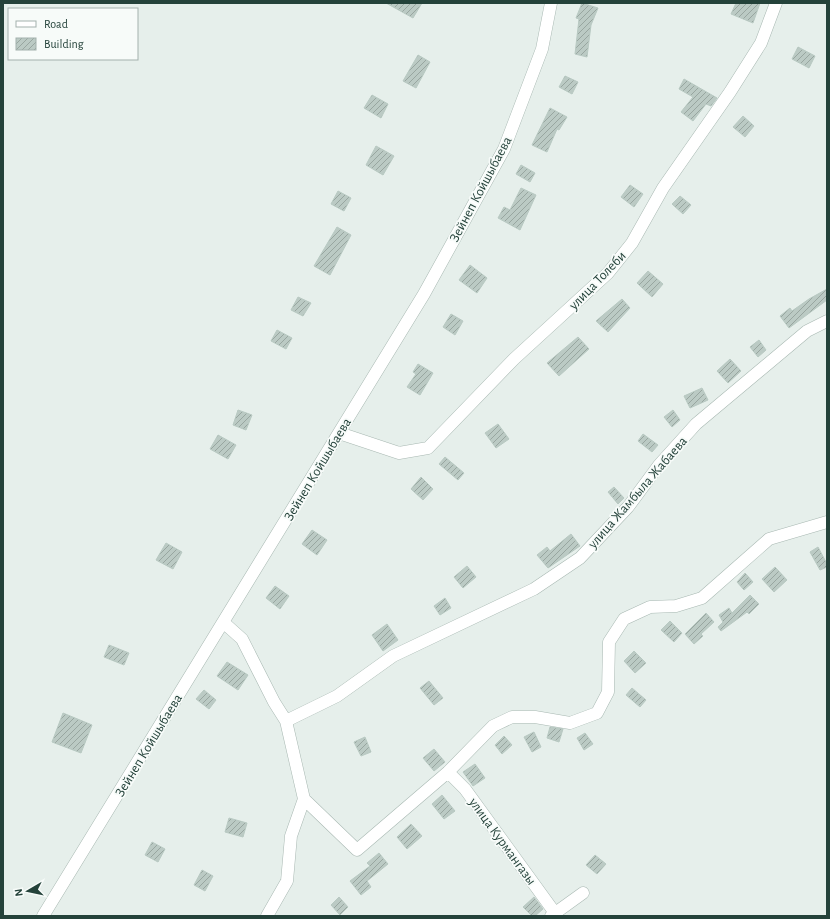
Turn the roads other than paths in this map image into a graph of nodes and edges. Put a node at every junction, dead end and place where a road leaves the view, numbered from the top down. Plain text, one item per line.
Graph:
1 (551, 3) edge
2 (776, 3) edge
3 (827, 321) edge
4 (339, 433) junction
5 (827, 522) edge
6 (223, 622) junction
7 (286, 720) junction
8 (448, 772) junction
9 (304, 799) junction
10 (583, 893) dead end
11 (553, 915) edge
12 (43, 916) edge
13 (267, 916) edge

1 - 4 street, Зейнеп Койшыбаева
2 - 4 street, улица Толеби
3 - 7 street, улица Жамбыла Жабаева
4 - 6 street, Зейнеп Койшыбаева
5 - 8 street
6 - 7 street
6 - 12 street, Зейнеп Койшыбаева
7 - 9 street
8 - 9 street
8 - 11 street, улица Курмангазы
9 - 13 street
10 - 11 street, улица Курмангазы

